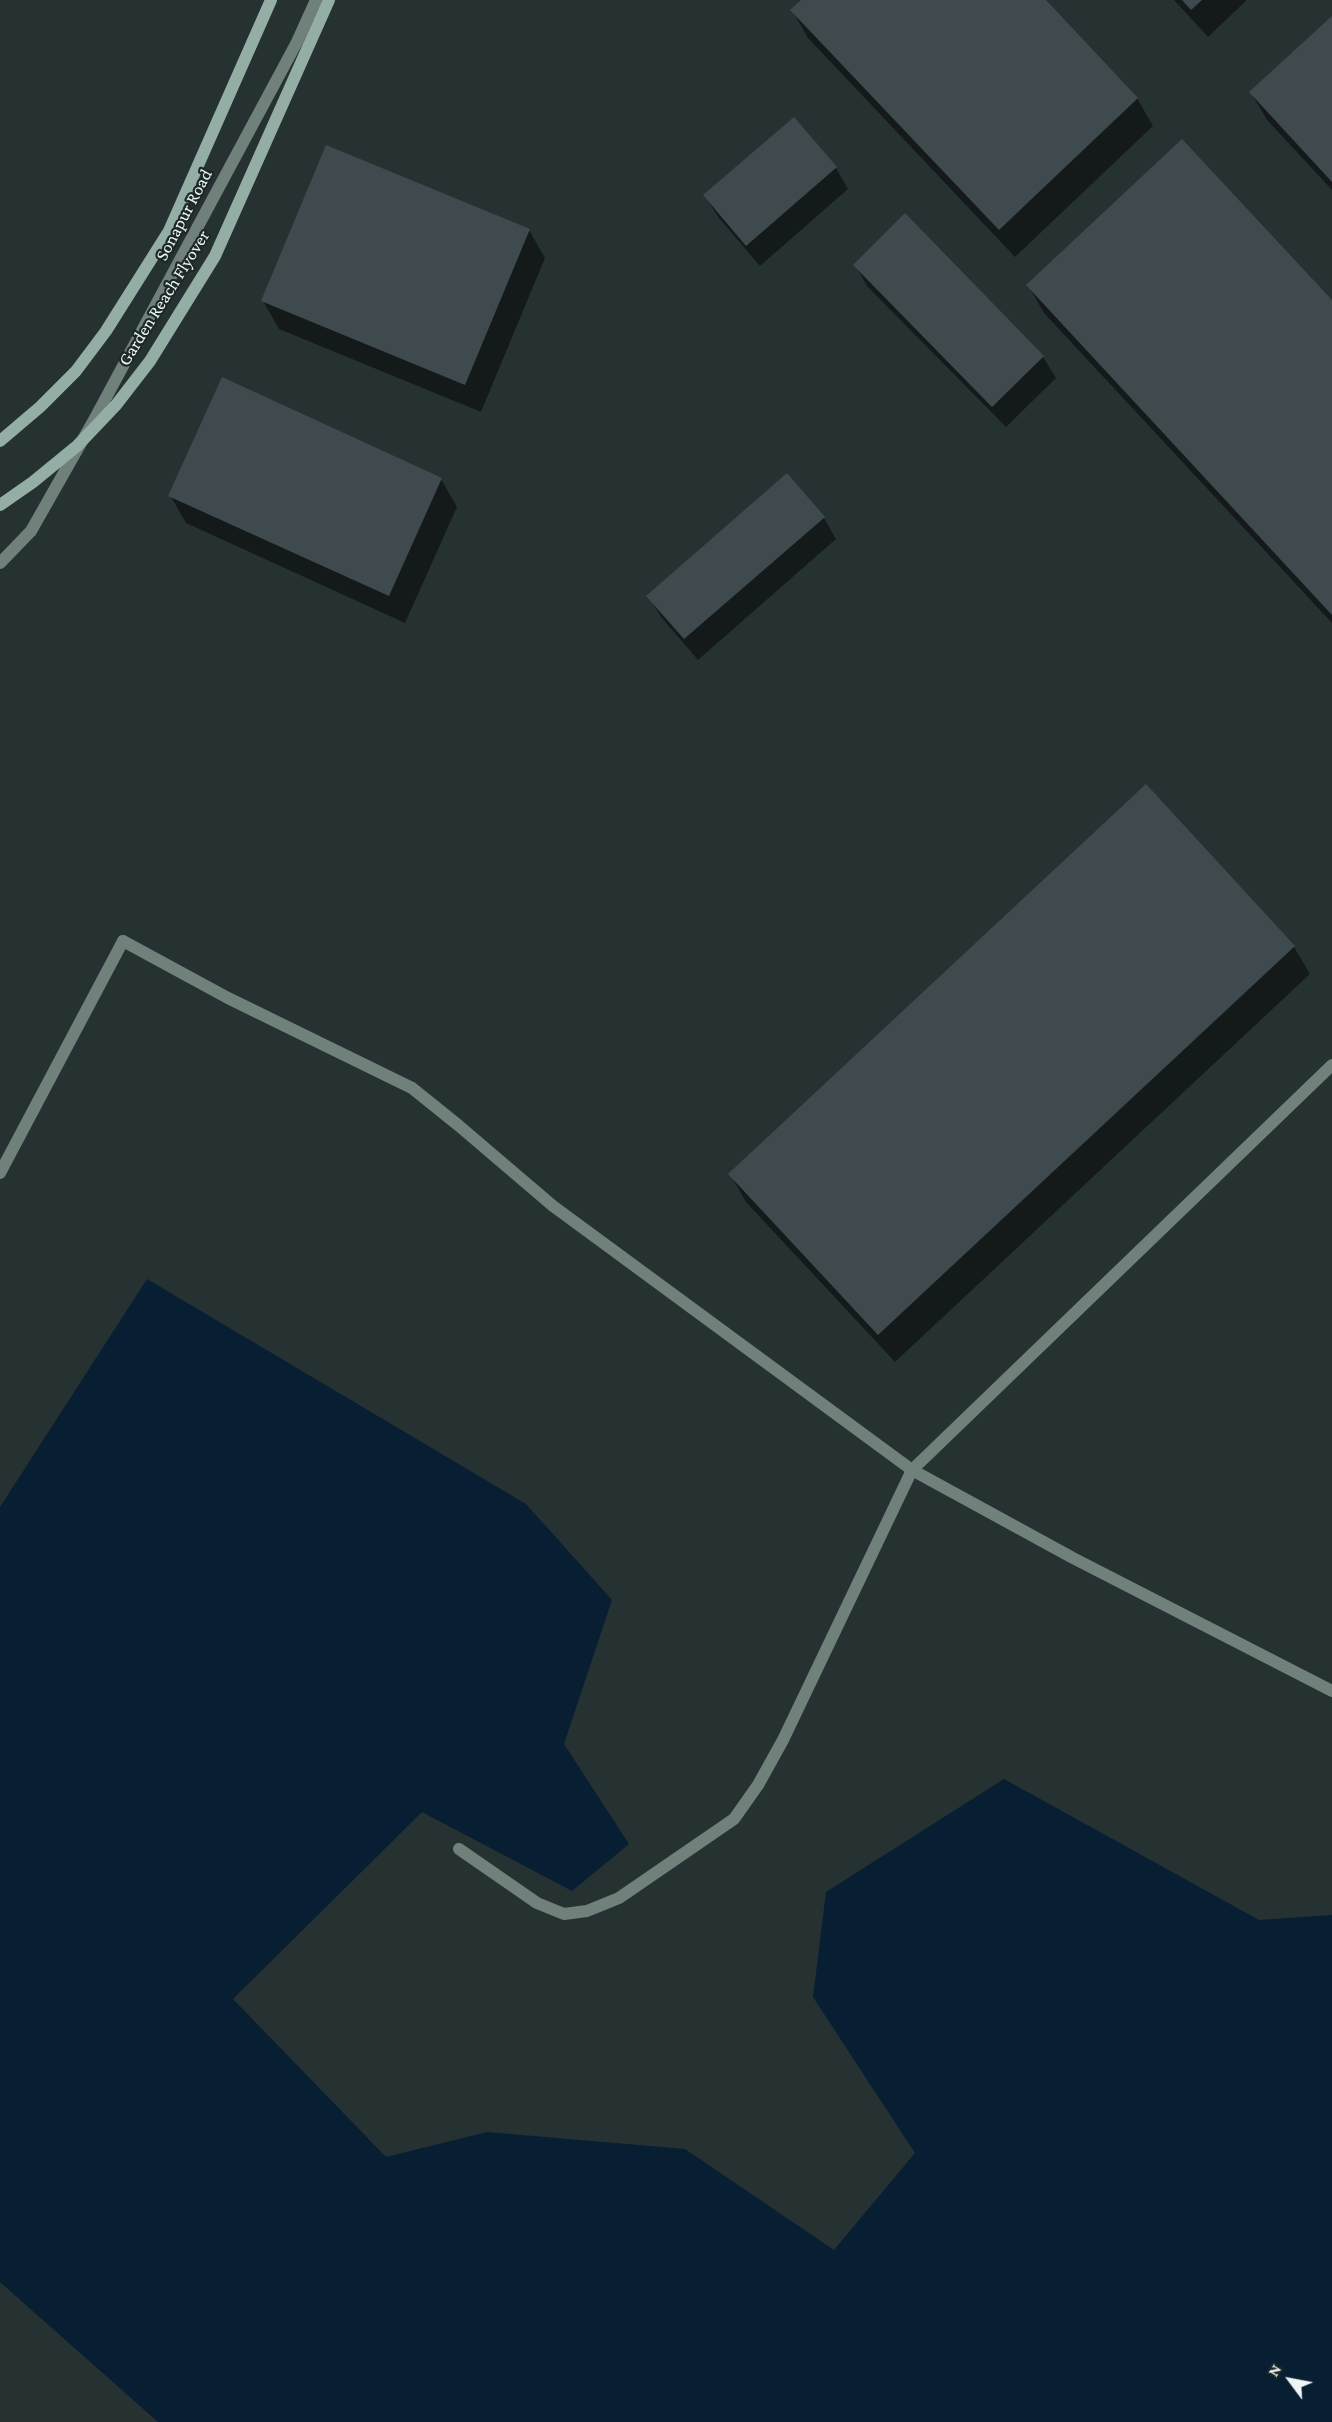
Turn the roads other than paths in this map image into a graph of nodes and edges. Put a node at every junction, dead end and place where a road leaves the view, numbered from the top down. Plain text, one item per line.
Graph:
1 (271, 0) edge
2 (316, 0) edge
3 (329, 0) edge
4 (0, 441) edge
5 (0, 505) edge
6 (0, 563) edge
7 (1332, 1065) edge
8 (0, 1173) edge
9 (912, 1470) junction
10 (1332, 1691) edge
11 (459, 1849) dead end

1 - 4 main road, Garden Reach Flyover
2 - 6 street, Sonapur Road
3 - 5 main road, Garden Reach Flyover, bridge
7 - 9 street
8 - 9 street
9 - 10 street
9 - 11 street

